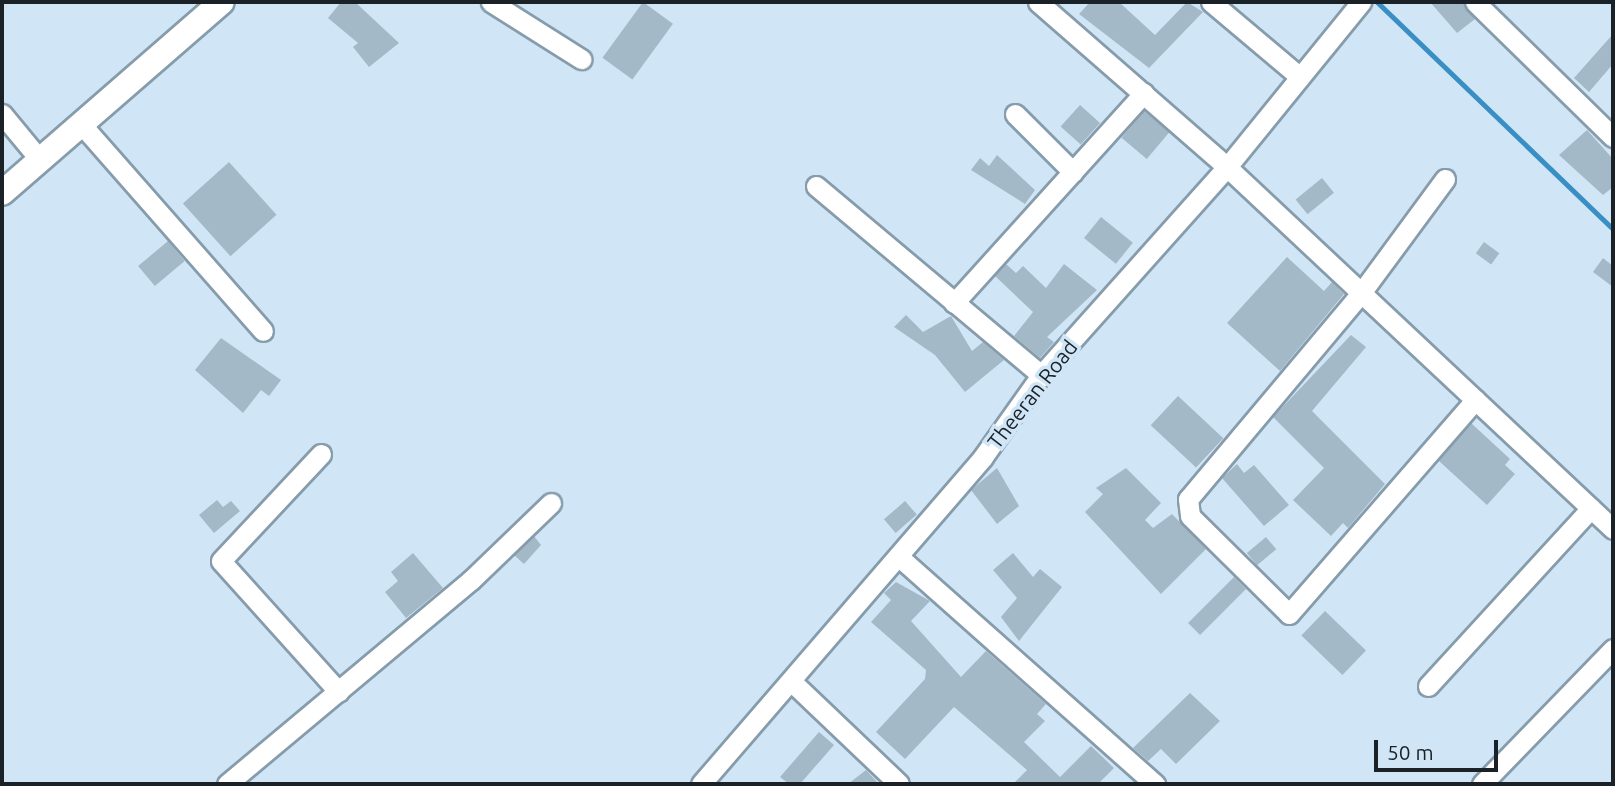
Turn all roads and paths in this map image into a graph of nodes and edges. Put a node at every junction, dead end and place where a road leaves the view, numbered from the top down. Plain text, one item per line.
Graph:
1 (222, 2) edge
2 (491, 2) edge
3 (1038, 2) edge
4 (1211, 2) edge
5 (1361, 2) edge
6 (1475, 2) edge
7 (581, 60) dead end
8 (1300, 76) junction
9 (1144, 93) junction
10 (2, 114) edge
11 (1015, 114) dead end
12 (82, 125) junction
13 (1613, 137) edge
14 (40, 160) junction
15 (1227, 167) junction
16 (1073, 172) junction
17 (1445, 179) dead end
18 (816, 186) dead end
19 (2, 193) edge
20 (1361, 293) junction
21 (954, 303) junction
22 (263, 331) dead end
23 (1041, 375) junction
24 (1475, 400) junction
25 (321, 454) dead end
26 (551, 503) dead end
27 (1591, 508) junction
28 (1613, 529) edge
29 (898, 556) junction
30 (1613, 649) edge
31 (791, 681) junction
32 (1428, 686) dead end
33 (339, 692) junction
34 (227, 784) edge
35 (701, 784) edge
36 (899, 784) edge
37 (1155, 784) edge
38 (1482, 784) edge

1 - 12 street
2 - 7 street
3 - 9 street
4 - 8 street
5 - 8 street, Theeran Road
6 - 13 street
8 - 15 street, Theeran Road
9 - 15 street
9 - 16 street
10 - 14 street
11 - 16 street
12 - 14 street
12 - 22 street
14 - 19 street
15 - 20 street
15 - 23 street, Theeran Road
16 - 21 street
17 - 20 street
18 - 21 street
20 - 24 street
20 - 24 street
21 - 23 street
23 - 29 street, Theeran Road
24 - 27 street
25 - 33 street
26 - 33 street
27 - 28 street
27 - 32 street
29 - 31 street, Theeran Road
29 - 37 street
30 - 38 street
31 - 35 street, Theeran Road
31 - 36 street
33 - 34 street

